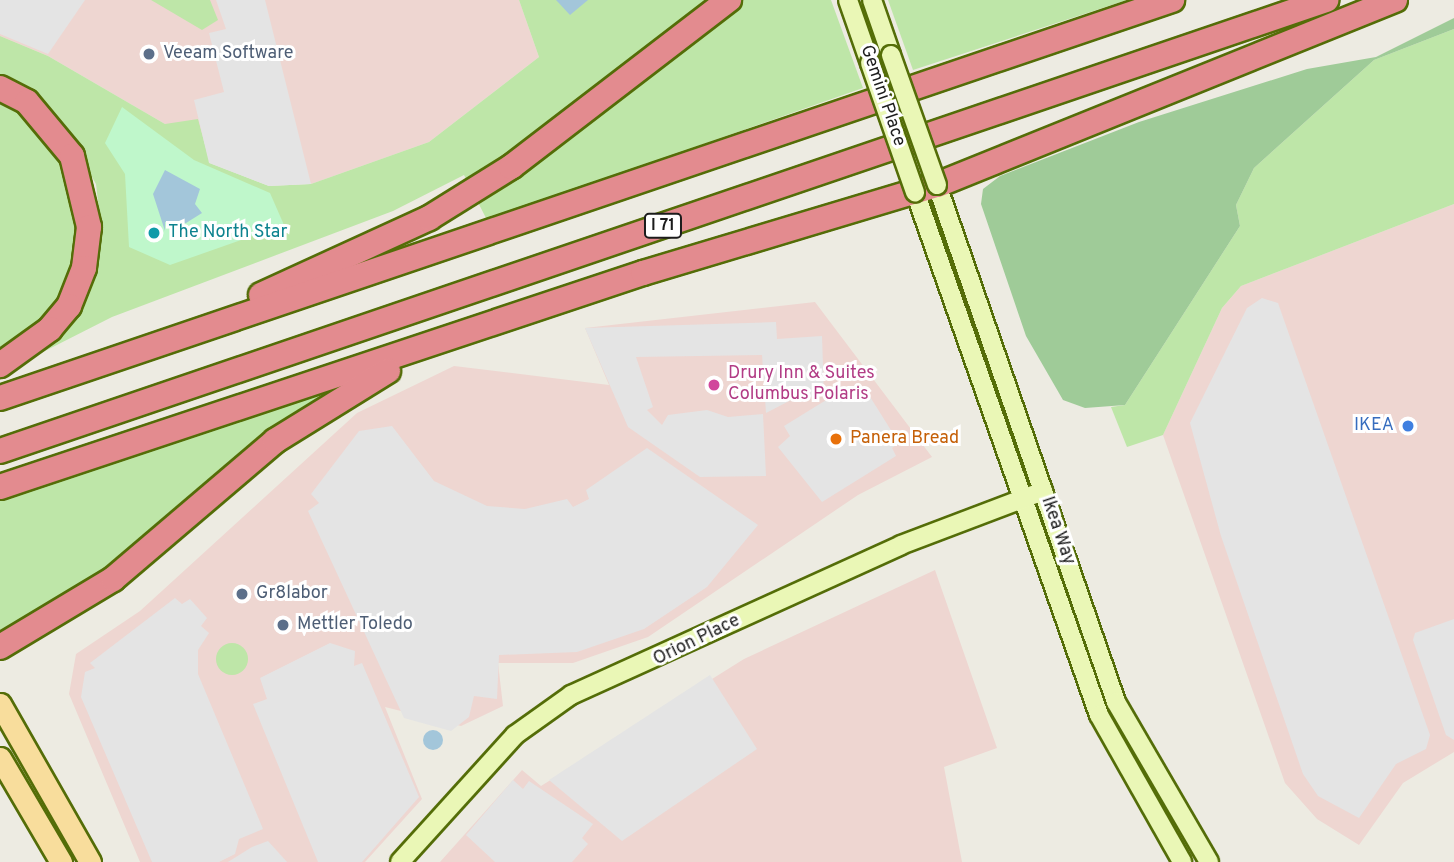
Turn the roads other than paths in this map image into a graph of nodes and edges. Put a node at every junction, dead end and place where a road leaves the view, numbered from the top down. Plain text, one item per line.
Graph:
1 (729, 0) edge
2 (848, 0) edge
3 (872, 0) edge
4 (1172, 0) edge
5 (1326, 0) edge
6 (1395, 0) edge
7 (0, 88) edge
8 (926, 189) junction
9 (481, 327) junction
10 (140, 350) junction
11 (0, 365) edge
12 (0, 398) edge
13 (0, 451) edge
14 (0, 488) edge
15 (1043, 491) junction
16 (1021, 498) junction
17 (0, 646) edge
18 (0, 704) edge
19 (0, 758) edge
20 (61, 862) edge
21 (90, 862) edge
22 (400, 862) edge
23 (1182, 862) edge
24 (1209, 862) edge

1 - 10 highway
2 - 8 main road, Gemini Place, bridge
3 - 8 main road, Gemini Place, bridge
4 - 10 highway
5 - 13 highway, I 71
6 - 8 highway
7 - 11 highway
8 - 9 highway
8 - 15 main road, Ikea Way
8 - 16 main road, Ikea Way
9 - 14 highway
9 - 17 highway
10 - 12 highway
15 - 16 main road, Orion Place
15 - 24 main road, Ikea Way
16 - 22 main road, Orion Place
16 - 23 main road, Ikea Way
18 - 21 main road
19 - 20 main road

